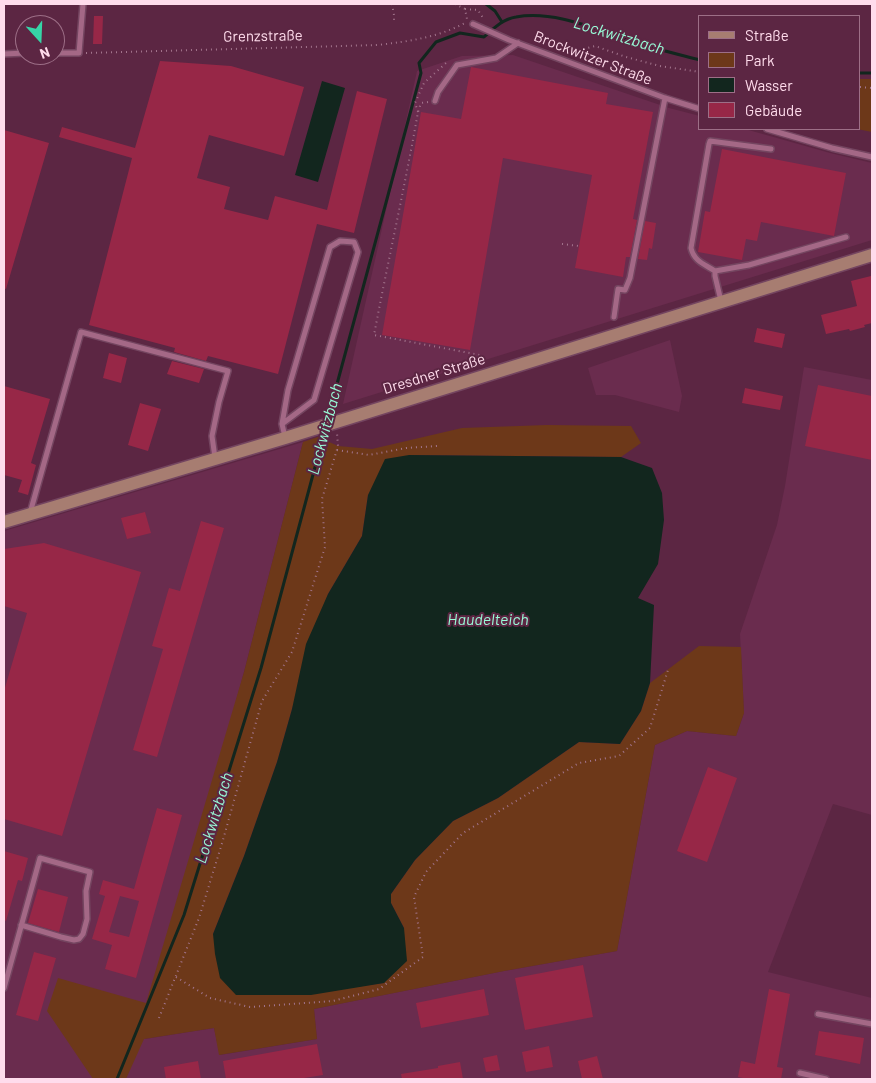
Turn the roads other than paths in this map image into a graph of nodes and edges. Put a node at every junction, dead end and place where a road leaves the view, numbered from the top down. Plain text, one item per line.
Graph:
1 (83, 4) edge
2 (476, 26) road end
3 (518, 43) junction
4 (65, 53) edge
5 (665, 98) junction
6 (435, 101) dead end
7 (698, 108) edge
8 (770, 130) edge
9 (771, 149) dead end
10 (872, 157) edge
11 (846, 237) dead end
12 (872, 255) edge
13 (715, 271) junction
14 (721, 302) junction
15 (614, 317) dead end
16 (282, 424) junction
17 (285, 438) junction
18 (216, 458) junction
19 (30, 514) junction
20 (4, 522) edge
21 (21, 926) junction
22 (4, 988) edge
23 (818, 1014) dead end
24 (872, 1024) edge
25 (800, 1074) dead end
26 (826, 1079) edge

1 - 4 lane
2 - 3 lane, Brockwitzer Straße
3 - 5 lane, Brockwitzer Straße
3 - 6 lane
5 - 7 lane, Brockwitzer Straße
5 - 15 lane
8 - 10 lane
9 - 13 lane
11 - 13 lane
12 - 14 main road, Dresdner Straße
13 - 14 lane
14 - 17 main road, Dresdner Straße
16 - 16 lane
16 - 17 lane
17 - 18 main road, Dresdner Straße
18 - 19 main road, Dresdner Straße
18 - 19 lane
19 - 20 main road, Dresdner Straße
21 - 21 lane
21 - 22 lane
23 - 24 lane
25 - 26 lane

